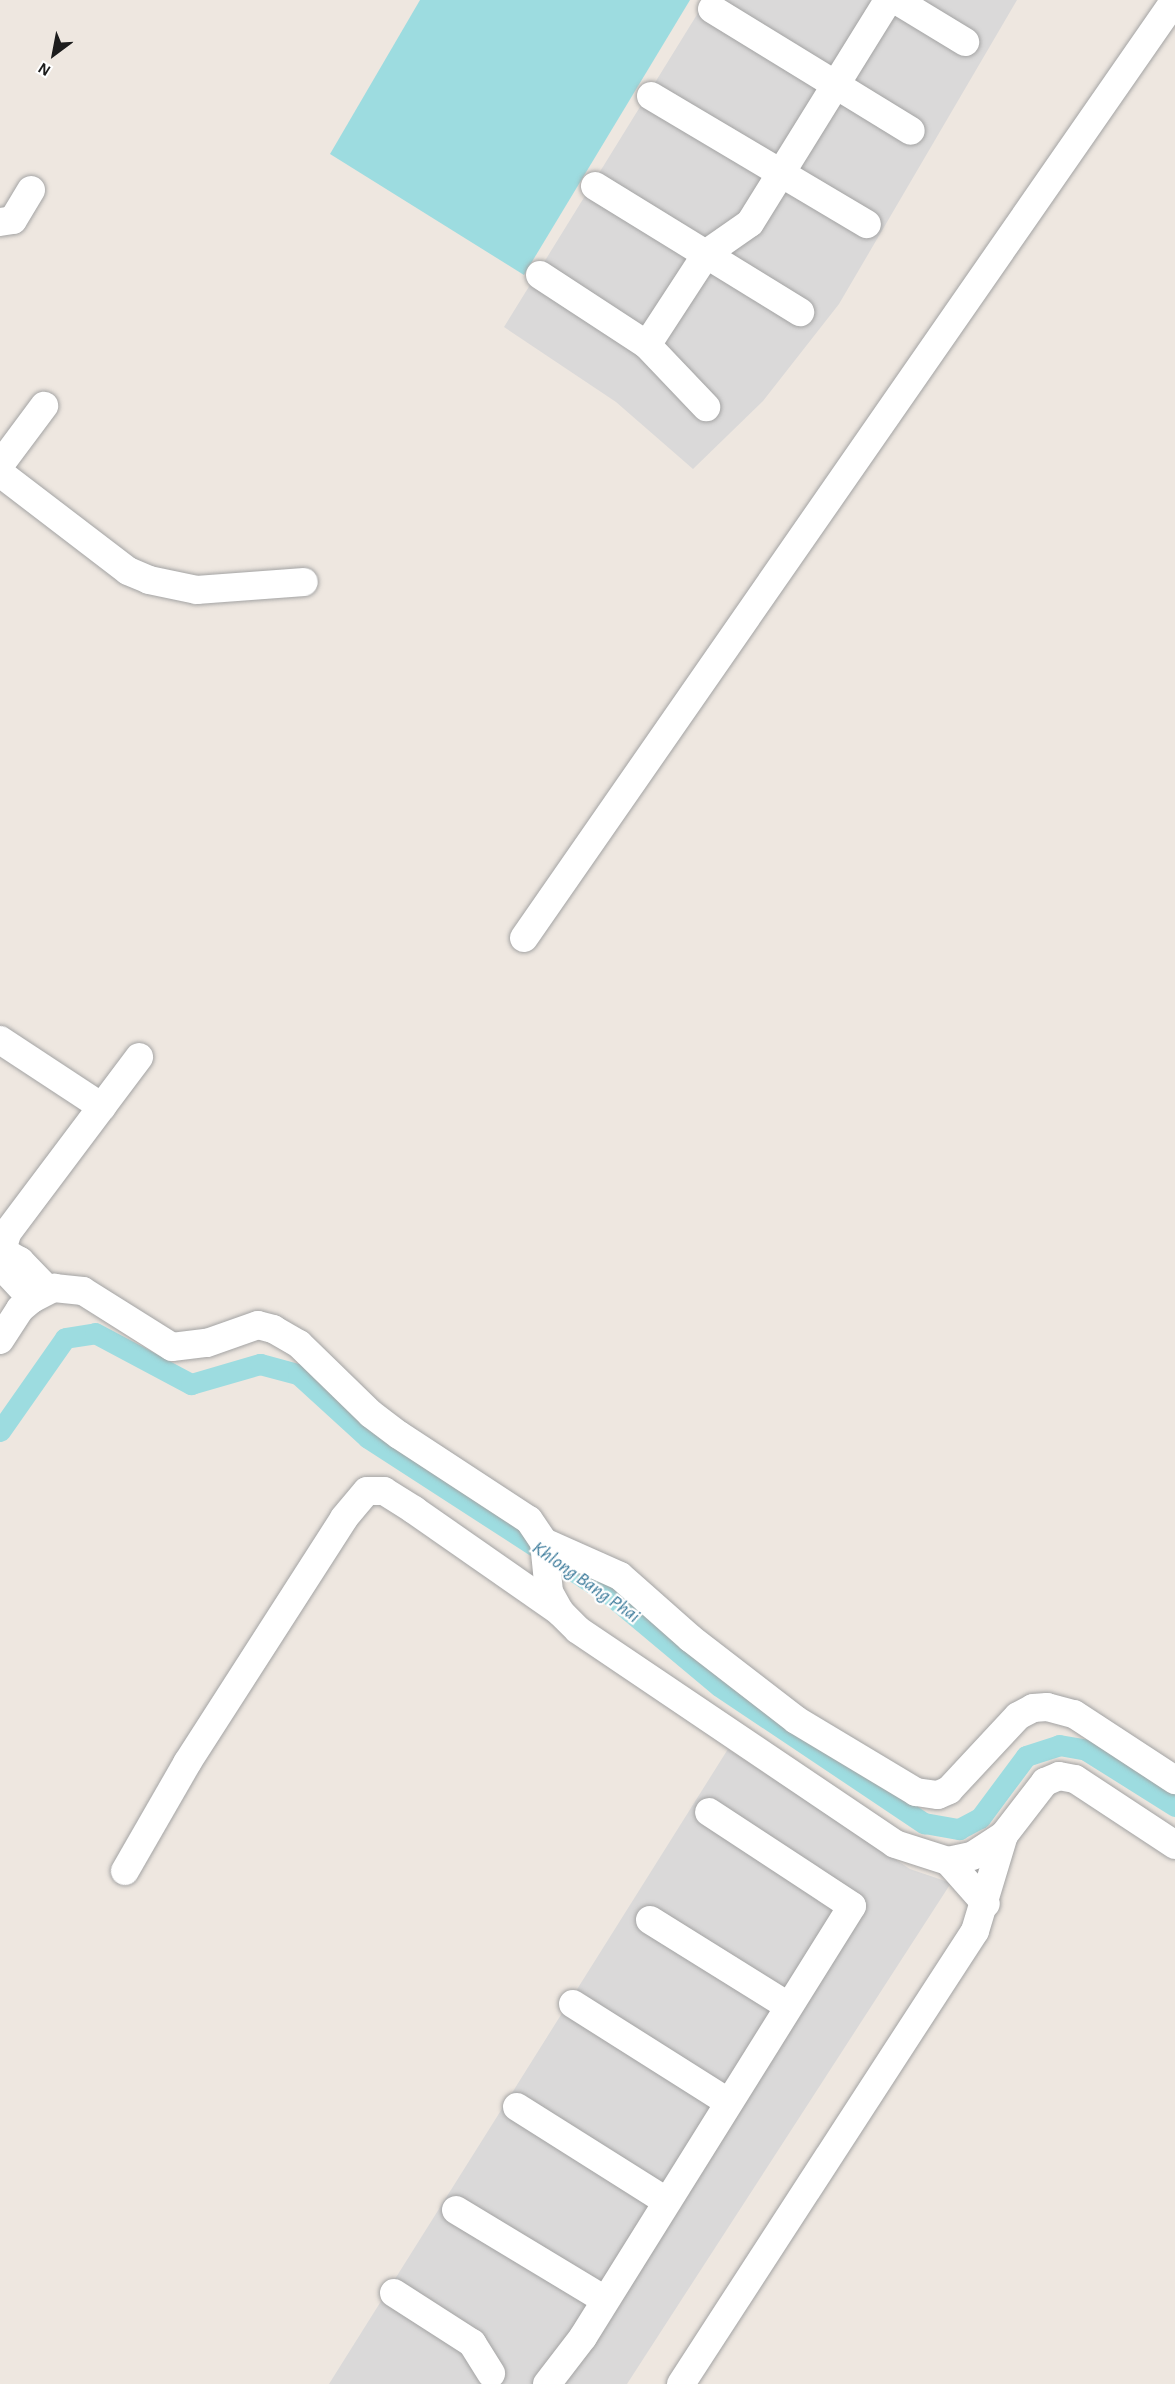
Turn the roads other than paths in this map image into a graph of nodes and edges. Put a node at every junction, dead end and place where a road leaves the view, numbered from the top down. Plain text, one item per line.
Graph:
1 (888, 0) edge
2 (896, 0) edge
3 (1175, 0) edge
4 (712, 9) dead end
5 (965, 42) dead end
6 (835, 86) junction
7 (651, 96) dead end
8 (911, 131) dead end
9 (782, 173) junction
10 (595, 186) dead end
11 (31, 190) dead end
12 (0, 222) edge
13 (867, 224) dead end
14 (707, 253) junction
15 (540, 275) dead end
16 (800, 312) dead end
17 (646, 345) junction
18 (44, 406) dead end
19 (706, 407) dead end
20 (0, 465) edge
21 (0, 473) edge
22 (304, 582) dead end
23 (524, 938) dead end
24 (2, 1046) edge
25 (139, 1057) dead end
26 (102, 1107) junction
27 (8, 1216) edge
28 (40, 1294) junction
29 (0, 1340) edge
30 (546, 1555) junction
31 (560, 1612) junction
32 (1175, 1780) edge
33 (709, 1812) dead end
34 (1004, 1835) junction
35 (1175, 1845) edge
36 (948, 1861) junction
37 (125, 1871) dead end
38 (986, 1904) junction
39 (650, 1920) dead end
40 (573, 2004) dead end
41 (788, 2006) junction
42 (728, 2102) junction
43 (517, 2107) dead end
44 (666, 2200) junction
45 (456, 2210) dead end
46 (394, 2293) dead end
47 (605, 2300) junction
48 (494, 2381) edge
49 (547, 2384) edge
50 (681, 2384) edge

1 - 6 street
2 - 5 street
3 - 23 street
4 - 6 street
6 - 8 street
6 - 9 street
7 - 9 street
9 - 13 street
9 - 14 street
10 - 14 street
11 - 12 street
14 - 16 street
14 - 17 street
15 - 17 street
17 - 19 street
18 - 20 street
21 - 22 street
24 - 26 street
25 - 26 street
26 - 27 street
27 - 28 street
28 - 29 street
28 - 30 street
30 - 31 street
30 - 32 street
31 - 36 street
31 - 37 street
33 - 41 street
34 - 35 street
34 - 36 street
34 - 38 street
36 - 38 street
38 - 50 street
39 - 41 street
40 - 42 street
41 - 42 street
42 - 44 street
43 - 44 street
44 - 47 street
45 - 47 street
46 - 48 street
47 - 49 street

